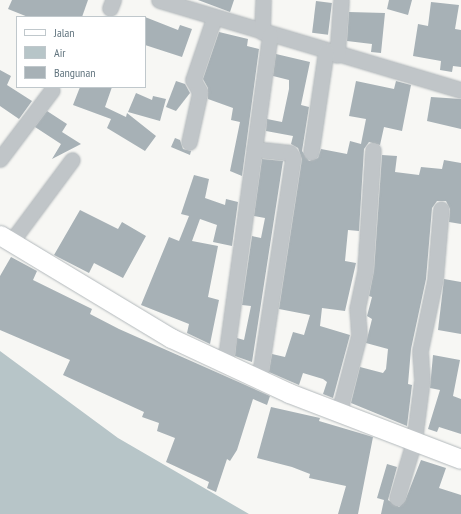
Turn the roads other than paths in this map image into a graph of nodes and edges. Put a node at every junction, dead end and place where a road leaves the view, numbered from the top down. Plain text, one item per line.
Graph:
1 (159, 0) edge
2 (263, 0) edge
3 (342, 0) edge
4 (214, 18) junction
5 (266, 33) junction
6 (331, 53) junction
7 (52, 90) dead end
8 (461, 90) edge
9 (189, 142) dead end
10 (254, 149) junction
11 (373, 150) dead end
12 (311, 152) dead end
13 (0, 159) edge
14 (72, 160) dead end
15 (441, 209) dead end
16 (5, 238) edge
17 (225, 364) junction
18 (259, 379) junction
19 (339, 412) junction
20 (414, 441) junction
21 (461, 459) edge
22 (397, 498) dead end

1 - 4 street
2 - 5 street
3 - 6 street
4 - 5 street
4 - 9 street
5 - 6 street
5 - 10 street
6 - 8 street
6 - 12 street
7 - 13 street
10 - 17 street
10 - 18 street
11 - 19 street
14 - 16 street
15 - 20 street
16 - 17 main road
17 - 18 main road
18 - 19 main road
19 - 20 main road
20 - 21 main road
20 - 22 street

